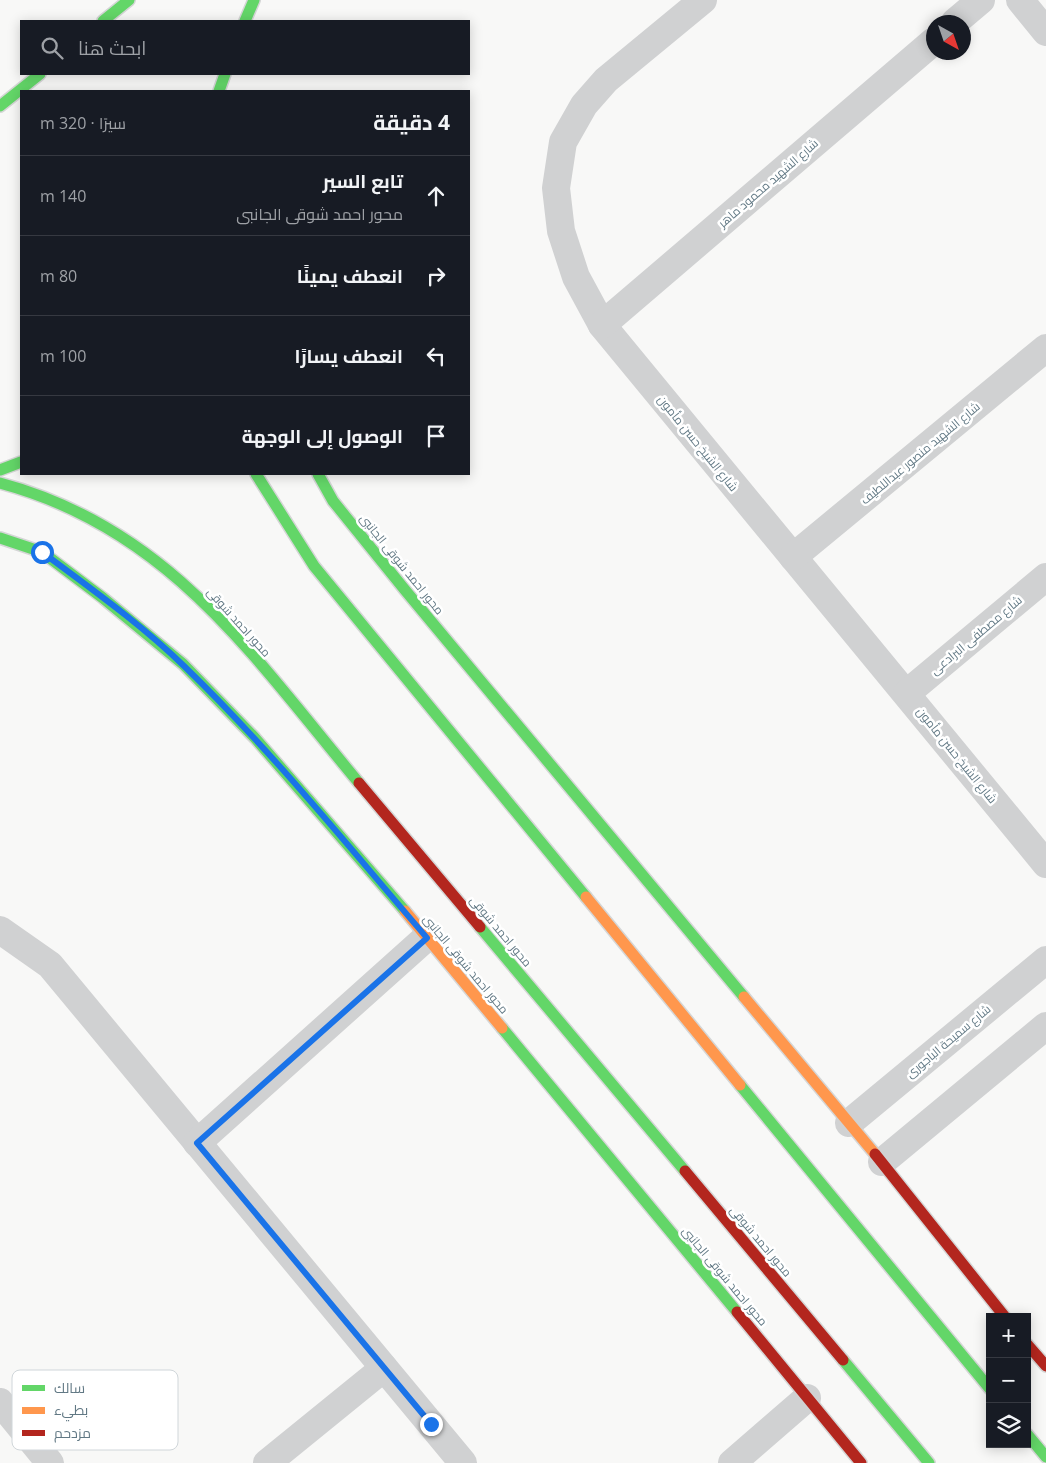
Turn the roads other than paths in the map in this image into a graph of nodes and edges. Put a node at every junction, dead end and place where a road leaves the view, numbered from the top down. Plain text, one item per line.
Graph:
1 (128, 0) edge
2 (254, 0) edge
3 (703, 0) edge
4 (981, 0) edge
5 (1020, 0) edge
6 (963, 15) edge
7 (104, 20) edge
8 (245, 20) edge
9 (1046, 32) edge
10 (926, 48) edge
11 (39, 75) edge
12 (225, 75) edge
13 (20, 90) edge
14 (20, 90) edge
15 (219, 90) edge
16 (0, 106) edge
17 (602, 325) junction
18 (1046, 348) edge
19 (20, 462) edge
20 (0, 470) edge
21 (257, 475) edge
22 (319, 475) edge
23 (0, 483) edge
24 (0, 538) edge
25 (793, 558) junction
26 (1046, 577) edge
27 (906, 693) junction
28 (1046, 864) edge
29 (0, 930) edge
30 (427, 938) junction
31 (1046, 960) edge
32 (1046, 1026) edge
33 (849, 1123) junction
34 (197, 1143) junction
35 (882, 1162) junction
36 (1002, 1313) edge
37 (1031, 1349) edge
38 (1046, 1366) edge
39 (384, 1368) junction
40 (986, 1383) edge
41 (807, 1398) junction
42 (0, 1402) edge
43 (12, 1417) edge
44 (1031, 1439) edge
45 (39, 1450) edge
46 (1046, 1457) edge
47 (50, 1463) edge
48 (267, 1463) edge
49 (463, 1463) edge
50 (732, 1463) edge
51 (862, 1463) edge
52 (929, 1463) edge

1 - 7 main road
2 - 8 main road
3 - 17 street, شارع الشيخ حسن مأمون
4 - 6 street
5 - 9 street
10 - 17 street, شارع الشهيد محمود ماهر
11 - 14 main road
12 - 15 main road
13 - 16 main road
17 - 25 street, شارع الشيخ حسن مأمون
18 - 25 street, شارع الشهيد منصور عبداللطيف
19 - 20 main road
21 - 40 main road
22 - 33 main road, محور احمد شوقى الجانبى
23 - 52 main road, محور احمد شوقى
24 - 30 main road, محور احمد شوقى الجانبى
25 - 27 street, شارع الشيخ حسن مأمون
26 - 27 street, شارع مصطفى البرادعى
27 - 28 street, شارع الشيخ حسن مأمون
29 - 34 street
30 - 34 street
30 - 41 main road, محور احمد شوقى الجانبى
31 - 33 street, شارع سميحة الباجورى
32 - 35 street
33 - 35 main road, محور احمد شوقى الجانبى
34 - 39 street
35 - 36 main road, محور احمد شوقى الجانبى
37 - 38 main road
39 - 48 street
39 - 49 street
41 - 50 street
41 - 51 main road, محور احمد شوقى الجانبى
42 - 43 street
44 - 46 main road
45 - 47 street

